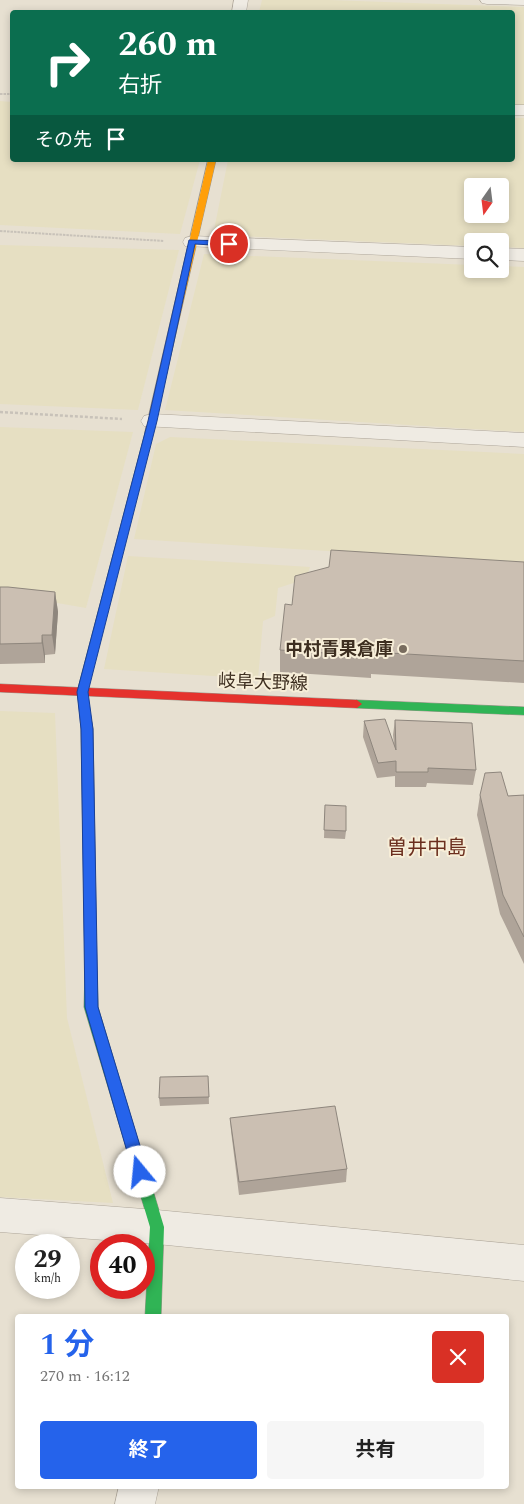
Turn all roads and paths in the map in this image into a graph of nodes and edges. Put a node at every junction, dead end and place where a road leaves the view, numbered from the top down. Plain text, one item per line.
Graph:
1 (487, 0) edge
2 (524, 2) edge
3 (212, 162) edge
4 (0, 232) edge
5 (192, 242) junction
6 (464, 253) edge
7 (509, 254) edge
8 (524, 255) edge
9 (0, 412) edge
10 (152, 421) junction
11 (524, 440) edge
12 (0, 688) edge
13 (82, 692) junction
14 (524, 711) edge
15 (0, 1215) edge
16 (157, 1227) junction
17 (524, 1263) edge
18 (153, 1314) edge
19 (138, 1489) edge
20 (136, 1504) edge

1 - 2 street
3 - 5 street
4 - 5 path
5 - 6 street
5 - 10 street
7 - 8 street
9 - 10 path
10 - 11 street
10 - 13 street
12 - 13 street, 岐阜大野線
13 - 14 street, 岐阜大野線
13 - 16 street
15 - 16 street
16 - 17 street
16 - 18 street
19 - 20 street

